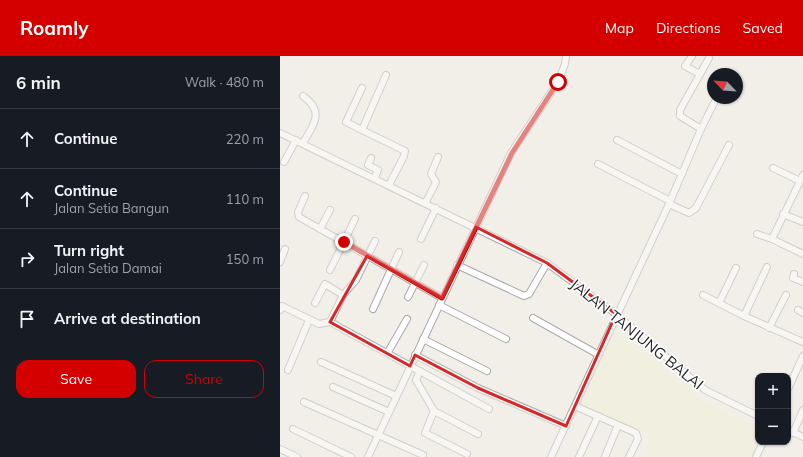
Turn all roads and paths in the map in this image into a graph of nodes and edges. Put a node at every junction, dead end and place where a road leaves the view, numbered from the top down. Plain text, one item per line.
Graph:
1 (566, 56) edge
2 (692, 56) edge
3 (709, 58) dead end
4 (700, 74) junction
5 (386, 75) dead end
6 (362, 88) dead end
7 (303, 96) dead end
8 (713, 104) edge
9 (700, 129) junction
10 (362, 130) junction
11 (280, 133) edge
12 (296, 140) junction
13 (617, 140) dead end
14 (303, 143) junction
15 (729, 146) dead end
16 (438, 157) dead end
17 (371, 158) dead end
18 (284, 162) dead end
19 (598, 164) dead end
20 (772, 168) dead end
21 (682, 174) junction
22 (375, 178) junction
23 (801, 178) edge
24 (389, 185) junction
25 (305, 196) dead end
26 (426, 202) junction
27 (670, 203) junction
28 (436, 208) junction
29 (330, 210) dead end
30 (783, 214) junction
31 (355, 219) dead end
32 (803, 222) edge
33 (476, 227) junction
34 (320, 228) junction
35 (758, 234) dead end
36 (421, 239) dead end
37 (772, 240) junction
38 (375, 241) dead end
39 (344, 242) junction
40 (286, 249) dead end
41 (399, 252) dead end
42 (803, 254) edge
43 (367, 256) junction
44 (280, 262) edge
45 (547, 263) junction
46 (424, 265) dead end
47 (457, 265) junction
48 (767, 267) dead end
49 (736, 268) dead end
50 (391, 269) junction
51 (330, 270) dead end
52 (794, 274) dead end
53 (803, 282) edge
54 (415, 283) junction
55 (343, 295) junction
56 (703, 295) dead end
57 (786, 295) dead end
58 (408, 297) dead end
59 (442, 298) junction
60 (315, 303) dead end
61 (719, 303) junction
62 (439, 305) junction
63 (281, 307) edge
64 (373, 309) dead end
65 (616, 314) junction
66 (744, 316) junction
67 (533, 318) dead end
68 (407, 319) dead end
69 (309, 320) junction
70 (330, 322) junction
71 (769, 328) junction
72 (423, 339) junction
73 (506, 339) dead end
74 (803, 342) edge
75 (388, 352) junction
76 (599, 354) junction
77 (415, 355) junction
78 (803, 356) edge
79 (321, 362) dead end
80 (802, 363) edge
81 (410, 366) junction
82 (288, 370) dead end
83 (420, 371) junction
84 (487, 371) dead end
85 (791, 383) edge
86 (333, 387) dead end
87 (396, 396) junction
88 (304, 402) dead end
89 (575, 406) junction
90 (489, 410) dead end
91 (803, 410) edge
92 (434, 411) junction
93 (389, 412) junction
94 (755, 415) edge
95 (598, 416) junction
96 (618, 425) junction
97 (566, 426) junction
98 (293, 429) dead end
99 (791, 431) edge
100 (478, 434) dead end
101 (377, 436) junction
102 (803, 437) edge
103 (762, 445) edge
104 (280, 449) edge
105 (467, 454) dead end
106 (423, 455) dead end
107 (297, 457) edge
108 (351, 457) edge
109 (368, 457) edge
110 (551, 457) edge
111 (579, 457) edge
112 (605, 457) edge
113 (629, 457) edge
114 (756, 457) edge

1 - 33 street
2 - 4 street
3 - 4 street
4 - 9 street
5 - 10 street
6 - 10 street
7 - 14 street
8 - 9 street
9 - 21 street
10 - 24 street
11 - 12 street, JALAN TANJUNG BALAI
12 - 14 street, JALAN TANJUNG BALAI
12 - 18 street
13 - 21 street
14 - 22 street, JALAN TANJUNG BALAI
15 - 27 street
16 - 26 street
17 - 22 street
19 - 27 street
20 - 23 street
21 - 27 street
22 - 24 street, JALAN TANJUNG BALAI
23 - 30 street
24 - 26 street, JALAN TANJUNG BALAI
25 - 34 street
26 - 28 street, JALAN TANJUNG BALAI
27 - 65 street
28 - 33 street, JALAN TANJUNG BALAI
28 - 36 street
29 - 34 street
30 - 32 street
30 - 37 street
31 - 39 street
33 - 45 street, JALAN TANJUNG BALAI
33 - 47 street
34 - 39 street
35 - 37 street
37 - 42 street
38 - 43 street
39 - 43 street
39 - 51 street
40 - 44 street
41 - 50 street
43 - 50 street
43 - 55 street
45 - 47 street
45 - 65 street, JALAN TANJUNG BALAI
46 - 54 street
47 - 59 street
48 - 66 street
49 - 61 street
50 - 54 street
50 - 64 street
52 - 53 street
54 - 58 street
54 - 59 street
55 - 60 street
55 - 70 street
56 - 61 street
57 - 71 street
59 - 62 street
61 - 66 street
62 - 72 street
62 - 73 street
63 - 69 street
65 - 76 street
65 - 94 street, JALAN TANJUNG BALAI
66 - 71 street
67 - 76 street
68 - 75 street
69 - 70 street
69 - 82 street
70 - 75 street
71 - 74 street
72 - 77 street
72 - 84 street
75 - 81 street
76 - 89 street
77 - 81 street
77 - 97 street
78 - 80 street
79 - 87 street
80 - 85 street
81 - 83 street
81 - 87 street
83 - 90 street
83 - 92 street
86 - 93 street
87 - 93 street
88 - 101 street
89 - 95 street
89 - 97 street
91 - 99 street
92 - 100 street
92 - 105 street
93 - 101 street
95 - 96 street
95 - 111 street
96 - 112 street
96 - 113 street
97 - 110 street
98 - 108 street
99 - 102 street
101 - 106 street
101 - 109 street
103 - 114 street
104 - 107 street

